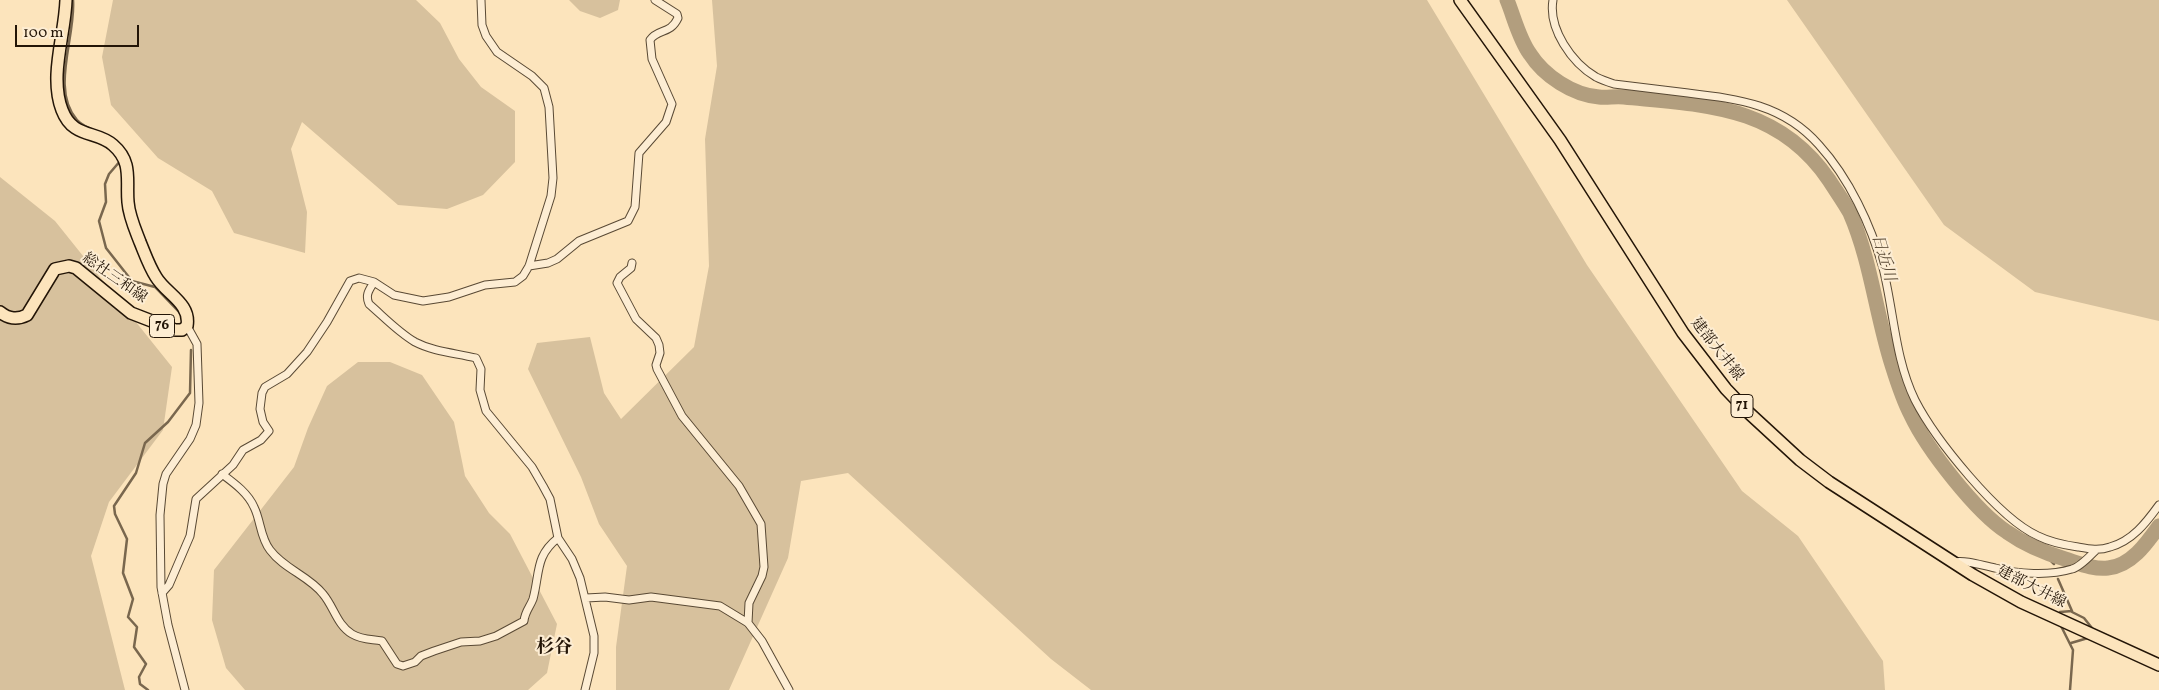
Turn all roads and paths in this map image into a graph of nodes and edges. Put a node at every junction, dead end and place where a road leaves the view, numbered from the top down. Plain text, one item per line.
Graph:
1 (66, 0) edge
2 (481, 0) edge
3 (655, 0) edge
4 (1460, 0) edge
5 (1553, 0) edge
6 (632, 263) dead end
7 (529, 266) junction
8 (374, 282) junction
9 (0, 312) edge
10 (187, 326) junction
11 (222, 474) junction
12 (2159, 506) edge
13 (558, 538) junction
14 (2096, 550) junction
15 (1952, 562) junction
16 (162, 593) junction
17 (586, 598) junction
18 (748, 623) junction
19 (2159, 665) edge
20 (185, 690) edge
21 (585, 690) edge
22 (789, 690) edge

1 - 10 main road, 総社三和線 / 76
2 - 7 street
3 - 7 street
4 - 15 main road, 建部大井線 / 71
5 - 14 street
6 - 18 street
7 - 8 street
8 - 11 street
8 - 13 street
9 - 10 main road, 総社三和線 / 76
10 - 16 street
11 - 13 street
11 - 16 street
12 - 14 street
13 - 17 street
14 - 15 street
15 - 19 main road, 建部大井線 / 71
16 - 20 street
17 - 18 street
17 - 21 street
18 - 22 street

